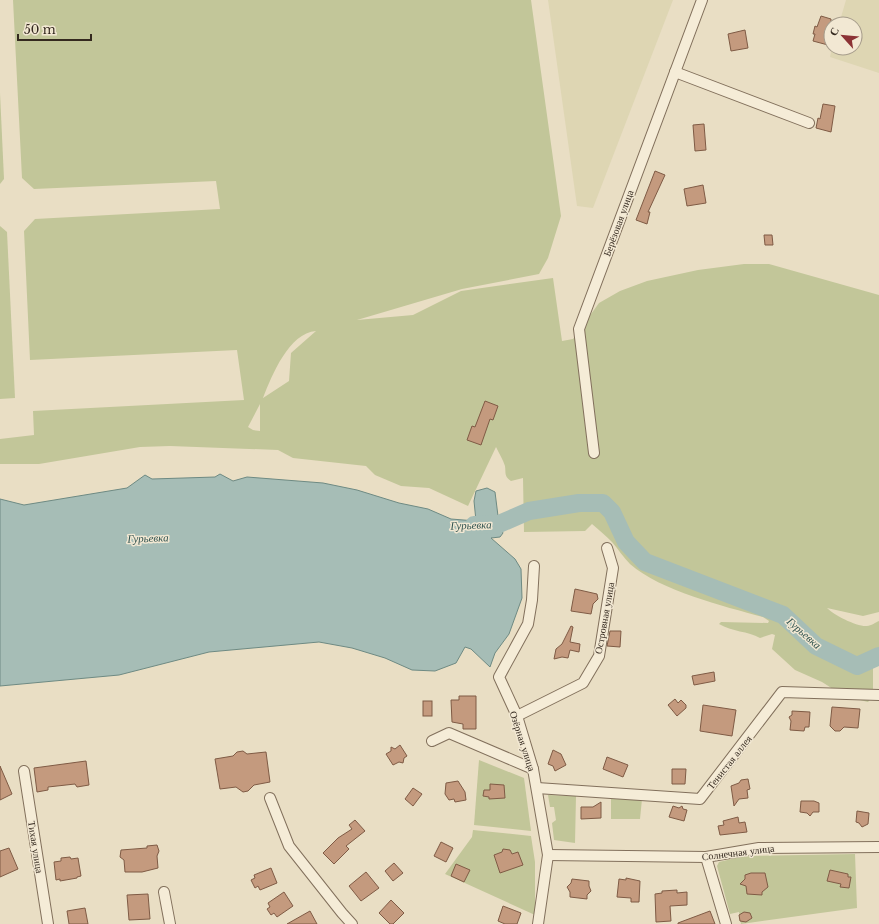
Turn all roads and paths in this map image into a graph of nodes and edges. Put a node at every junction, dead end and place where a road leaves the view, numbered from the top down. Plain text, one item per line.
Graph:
1 (702, 0) edge
2 (675, 72) junction
3 (809, 123) dead end
4 (594, 453) dead end
5 (607, 548) dead end
6 (534, 566) dead end
7 (879, 695) edge
8 (517, 716) junction
9 (432, 741) dead end
10 (533, 769) junction
11 (24, 771) dead end
12 (537, 788) junction
13 (270, 798) dead end
14 (879, 847) edge
15 (548, 855) junction
16 (706, 858) junction
17 (164, 892) dead end
18 (48, 924) edge
19 (170, 924) edge
20 (352, 924) edge
21 (538, 924) edge
22 (726, 924) edge

1 - 2 street, Берёзовая улица
2 - 3 street
2 - 4 street, Берёзовая улица
5 - 8 street, Островная улица
6 - 8 street, Озёрная улица
7 - 12 street, Тенистая аллея
8 - 10 street, Озёрная улица
9 - 10 street
10 - 12 street, Озёрная улица
11 - 18 street, Тихая улица
12 - 15 street, Озёрная улица
13 - 20 street
14 - 16 street, Солнечная улица
15 - 16 street, Солнечная улица
15 - 21 street, Озёрная улица
16 - 22 street
17 - 19 street

